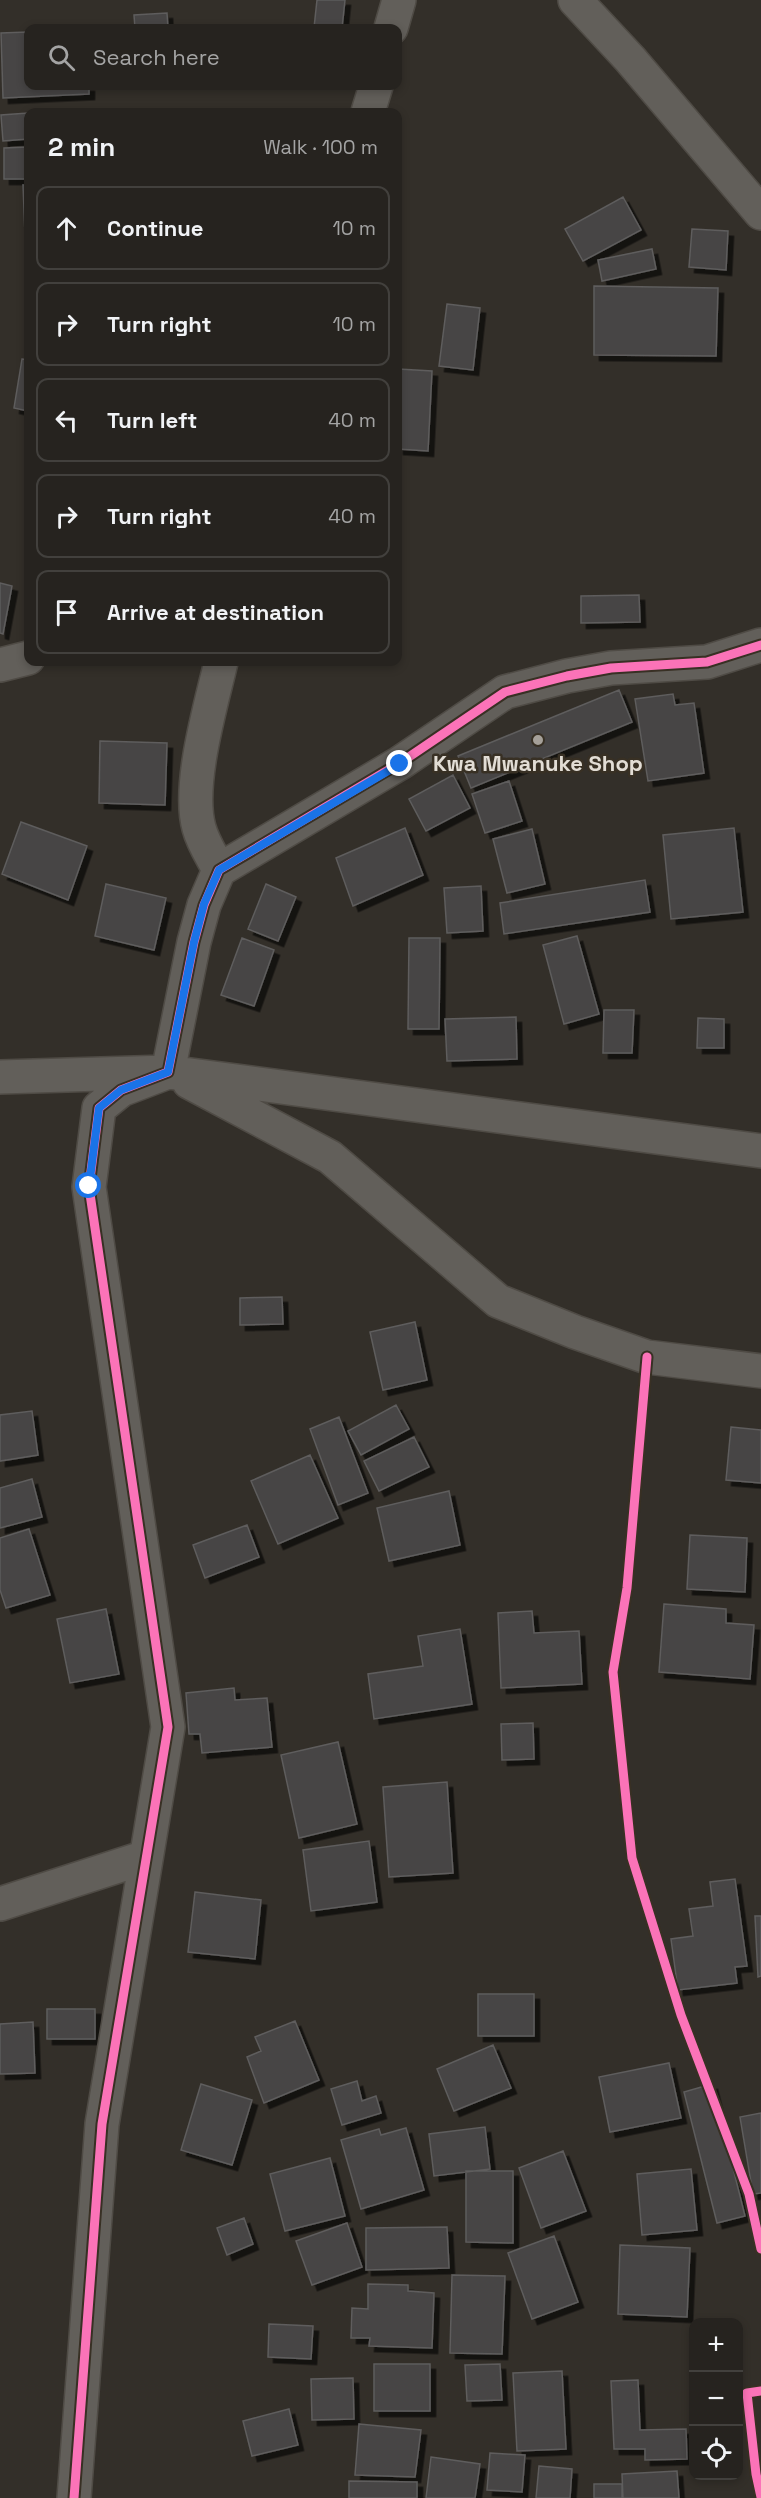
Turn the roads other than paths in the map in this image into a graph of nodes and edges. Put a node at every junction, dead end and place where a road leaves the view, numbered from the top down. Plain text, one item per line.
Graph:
1 (399, 0) edge
2 (575, 0) edge
3 (392, 24) edge
4 (374, 90) edge
5 (369, 108) edge
6 (761, 213) edge
7 (761, 645) edge
8 (24, 659) edge
9 (0, 664) edge
10 (220, 666) edge
11 (219, 870) junction
12 (168, 1072) junction
13 (0, 1077) edge
14 (761, 1151) edge
15 (761, 1371) edge
16 (146, 1857) junction
17 (0, 1904) edge
18 (74, 2498) edge

1 - 3 street
2 - 6 street
4 - 5 street
7 - 11 street
8 - 9 street
10 - 11 street
11 - 12 street
12 - 13 street
12 - 14 street
12 - 15 street
12 - 16 street
16 - 17 street
16 - 18 street

